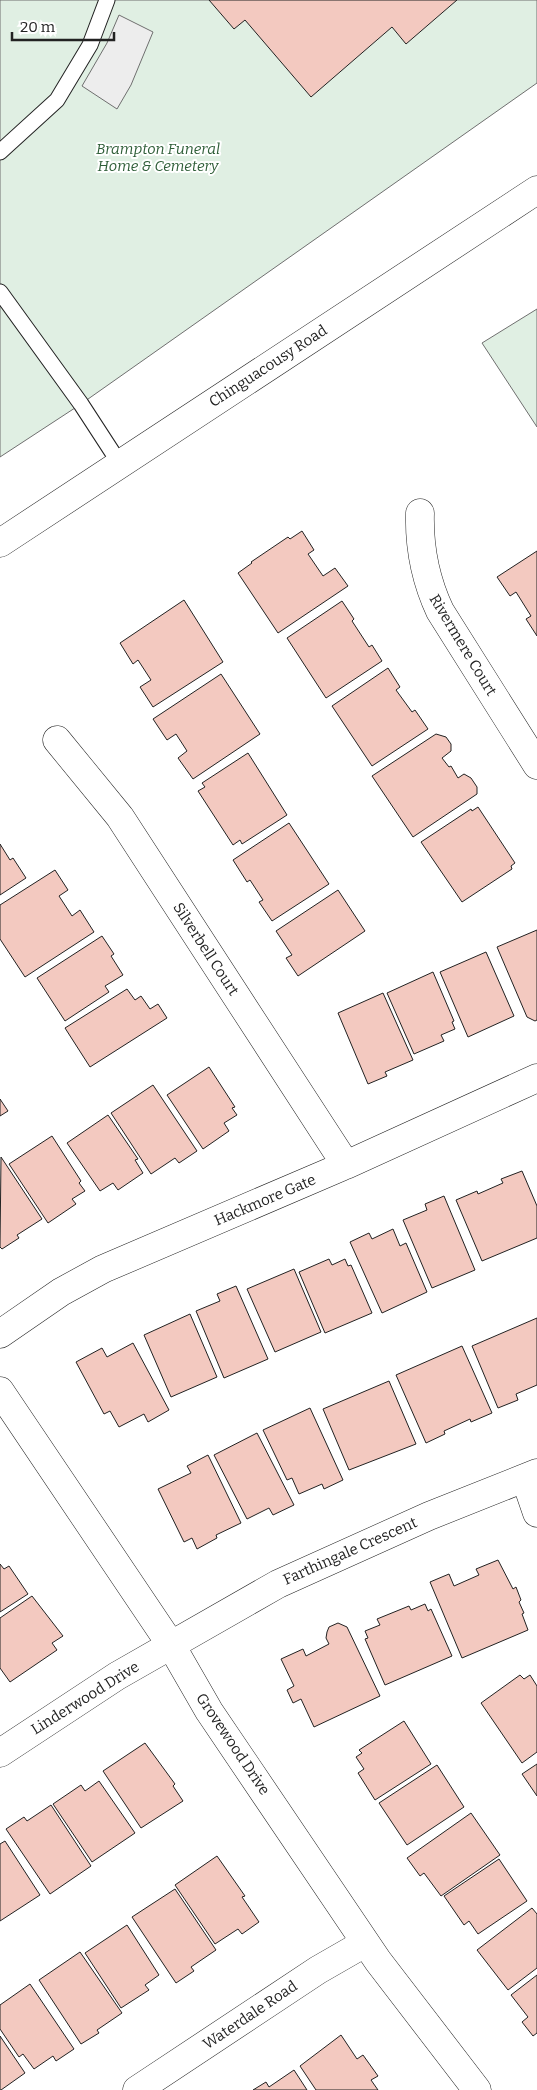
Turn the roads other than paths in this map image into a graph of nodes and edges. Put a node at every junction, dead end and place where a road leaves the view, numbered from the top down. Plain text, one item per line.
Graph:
1 (107, 0) edge
2 (0, 152) edge
3 (537, 190) edge
4 (0, 292) edge
5 (120, 464) junction
6 (420, 513) dead end
7 (0, 543) edge
8 (57, 740) dead end
9 (537, 765) edge
10 (537, 1078) edge
11 (346, 1165) junction
12 (0, 1334) edge
13 (0, 1391) edge
14 (531, 1476) edge
15 (537, 1513) edge
16 (171, 1645) junction
17 (0, 1752) edge
18 (365, 1943) junction
19 (137, 2090) edge
20 (477, 2090) edge

1 - 2 lane
3 - 5 street, Chinguacousy Road
4 - 5 lane
5 - 7 street, Chinguacousy Road
6 - 9 street, Rivermere Court
8 - 11 street, Silverbell Court
10 - 11 street, Hackmore Gate
11 - 12 street, Hackmore Gate
13 - 16 street, Grovewood Drive
14 - 15 street
14 - 16 street, Farthingale Crescent
16 - 17 street, Linderwood Drive
16 - 18 street, Grovewood Drive
18 - 19 street, Waterdale Road
18 - 20 street, Grovewood Drive

